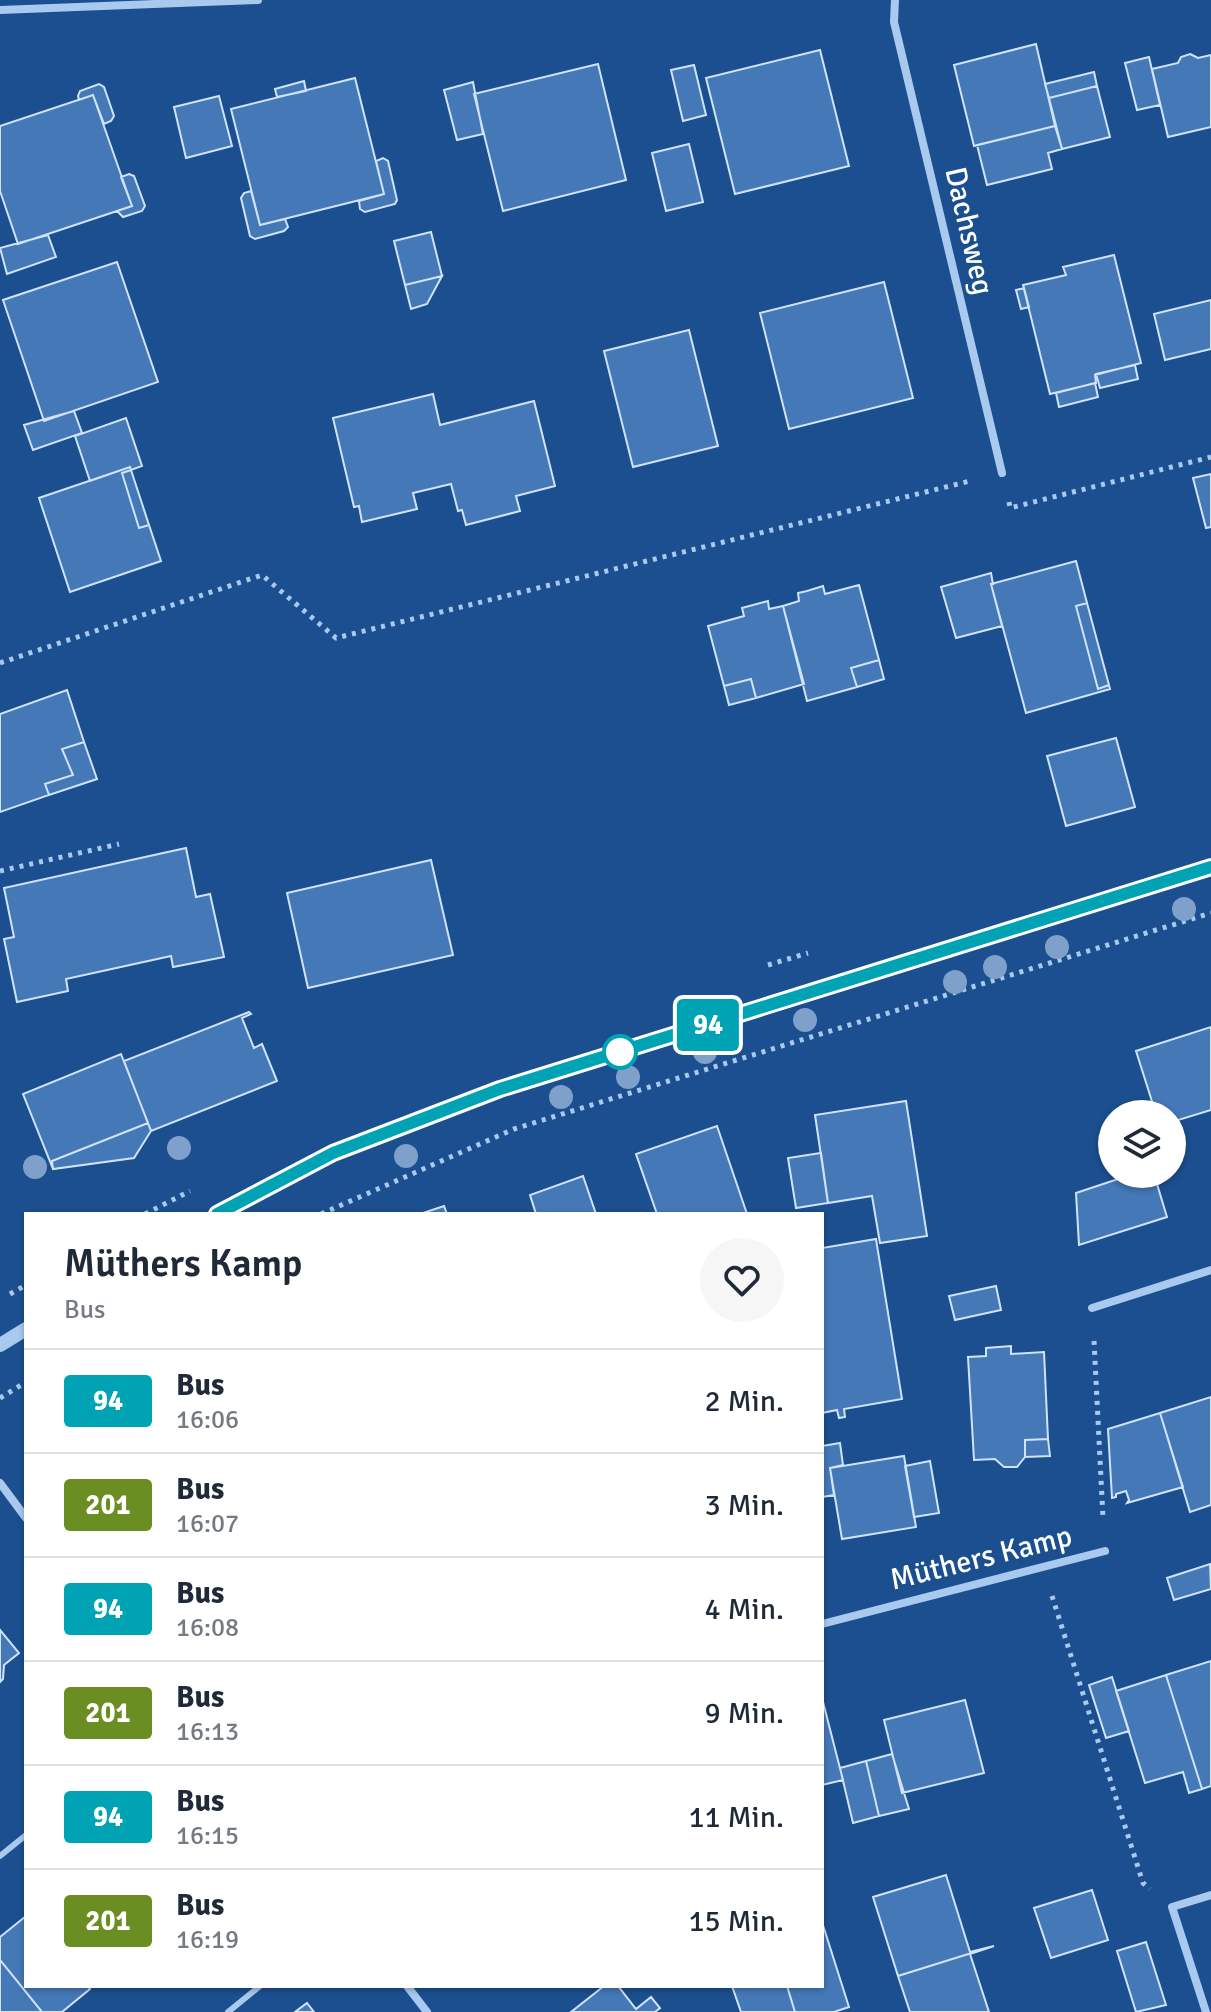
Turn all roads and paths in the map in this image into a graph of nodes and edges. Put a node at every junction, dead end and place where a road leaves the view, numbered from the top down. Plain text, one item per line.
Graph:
1 (258, 0) edge
2 (895, 0) edge
3 (146, 3) edge
4 (0, 10) edge
5 (1211, 457) edge
6 (1002, 473) junction
7 (0, 663) edge
8 (119, 844) dead end
9 (1211, 868) edge
10 (0, 871) edge
11 (1211, 913) edge
12 (221, 1212) edge
13 (326, 1212) edge
14 (1211, 1270) edge
15 (24, 1286) edge
16 (0, 1300) edge
17 (1092, 1308) joint
18 (24, 1330) edge
19 (0, 1345) edge
20 (24, 1383) edge
21 (0, 1398) edge
22 (0, 1483) edge
23 (24, 1515) edge
24 (1105, 1551) joint
25 (1042, 1567) junction
26 (824, 1623) edge
27 (24, 1837) edge
28 (0, 1856) edge
29 (1211, 1895) edge
30 (1172, 1907) junction
31 (258, 1988) edge
32 (409, 1988) edge
33 (228, 2012) edge
34 (427, 2012) edge
35 (1206, 2012) edge

1 - 3 street
2 - 6 street, Dachsweg
3 - 4 street
5 - 6 path
6 - 7 path
8 - 10 path
9 - 12 street
11 - 13 path
14 - 17 street
15 - 16 path
17 - 24 path
18 - 19 street
20 - 21 path
22 - 23 street
24 - 25 street, Müthers Kamp
25 - 26 street, Müthers Kamp
25 - 30 path
27 - 28 lane
29 - 30 street
30 - 35 street
31 - 33 lane
32 - 34 street

